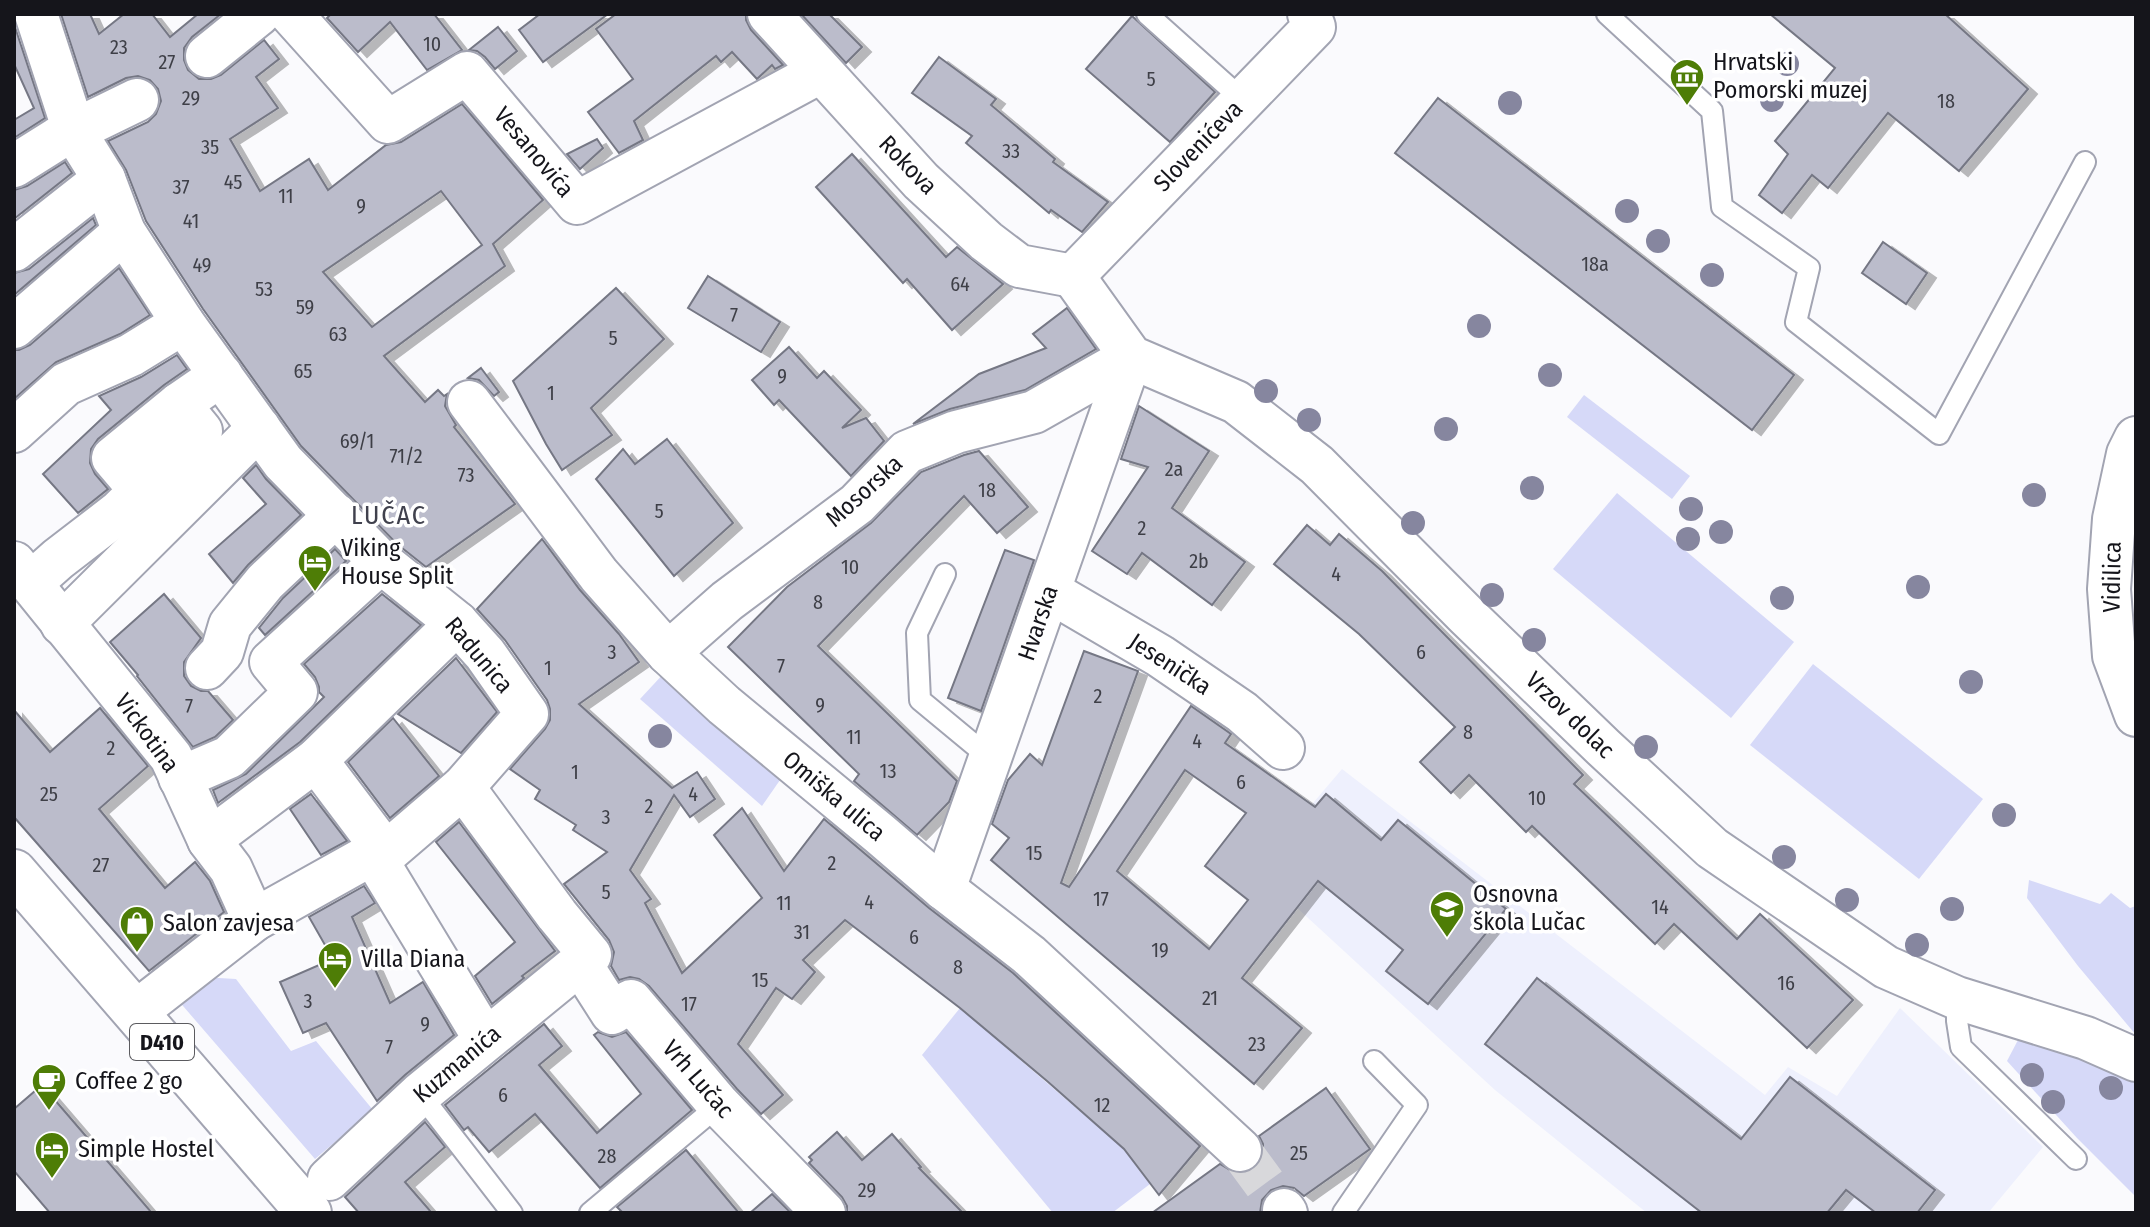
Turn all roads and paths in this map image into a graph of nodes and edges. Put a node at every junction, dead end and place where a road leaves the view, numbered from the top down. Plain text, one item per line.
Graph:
1 (259, 14) edge
2 (291, 14) edge
3 (769, 14) edge
4 (1147, 14) edge
5 (1309, 14) edge
6 (1607, 14) edge
7 (31, 35) edge
8 (207, 56) dead end
9 (820, 72) junction
10 (137, 100) dead end
11 (1243, 100) junction
12 (74, 131) junction
13 (2085, 162) dead end
14 (14, 166) edge
15 (104, 179) junction
16 (124, 232) junction
17 (14, 250) edge
18 (1073, 276) junction
19 (183, 323) junction
20 (14, 327) edge
21 (1131, 357) junction
22 (221, 375) junction
23 (469, 402) dead end
24 (259, 428) junction
25 (14, 431) edge
26 (2136, 438) edge
27 (336, 515) junction
28 (381, 562) junction
29 (22, 573) edge
30 (945, 574) dead end
31 (1049, 591) junction
32 (457, 623) junction
33 (62, 624) junction
34 (668, 653) junction
35 (207, 668) dead end
36 (2136, 715) edge
37 (1283, 748) dead end
38 (990, 758) junction
39 (316, 760) junction
40 (180, 778) junction
41 (463, 787) junction
42 (209, 840) junction
43 (380, 855) junction
44 (14, 872) edge
45 (944, 889) junction
46 (254, 920) junction
47 (585, 959) junction
48 (1957, 998) junction
49 (136, 1012) junction
50 (485, 1039) junction
51 (2136, 1060) edge
52 (1374, 1061) dead end
53 (420, 1094) junction
54 (719, 1105) junction
55 (1240, 1150) tunnel mouth
56 (2076, 1159) dead end
57 (319, 1196) edge
58 (512, 1213) edge
59 (590, 1213) edge
60 (824, 1213) edge
61 (1343, 1213) edge

1 - 8 street
2 - 9 street, Vesanovića
3 - 9 street, Rokova
4 - 11 lane
5 - 11 street, Slovenićeva
6 - 13 lane
7 - 12 street, Radunica
9 - 18 street, Rokova
10 - 12 street
11 - 18 street, Slovenićeva
12 - 14 street
12 - 15 street, Radunica
15 - 16 street, Radunica
15 - 17 street
16 - 19 street, Radunica
16 - 20 street
18 - 21 street
19 - 22 street, Radunica
19 - 25 street
21 - 31 street, Hvarska
21 - 34 street, Mosorska
21 - 48 street, Vrzov dolac
22 - 24 street, Radunica
22 - 29 street
23 - 34 street, Omiška ulica
24 - 27 street, Radunica
24 - 33 street
26 - 36 street, Vidilica
27 - 28 street, Radunica
27 - 35 street
28 - 32 street, Radunica
28 - 40 street
29 - 33 street, Vickotina
30 - 38 lane
31 - 37 street, Jesenička
31 - 38 street, Hvarska
32 - 39 street
32 - 41 street, Radunica
33 - 40 street, Vickotina
34 - 45 street, Omiška ulica
38 - 45 street, Hvarska
39 - 42 street
39 - 43 street
40 - 42 street, Vickotina
41 - 43 street
41 - 47 street, Vrh Lučac
42 - 46 street, Vickotina
43 - 46 street
43 - 50 street
44 - 49 main road, D410
45 - 55 street, Omiška ulica
46 - 49 street
47 - 50 street, Kuzmanića
47 - 54 street, Vrh Lučac
48 - 51 street, Vrzov dolac
48 - 56 lane
49 - 57 main road, D410
50 - 53 street, Kuzmanića
52 - 61 lane
53 - 57 street, Kuzmanića
53 - 58 lane
54 - 59 lane
54 - 60 street, Vrh Lučac

